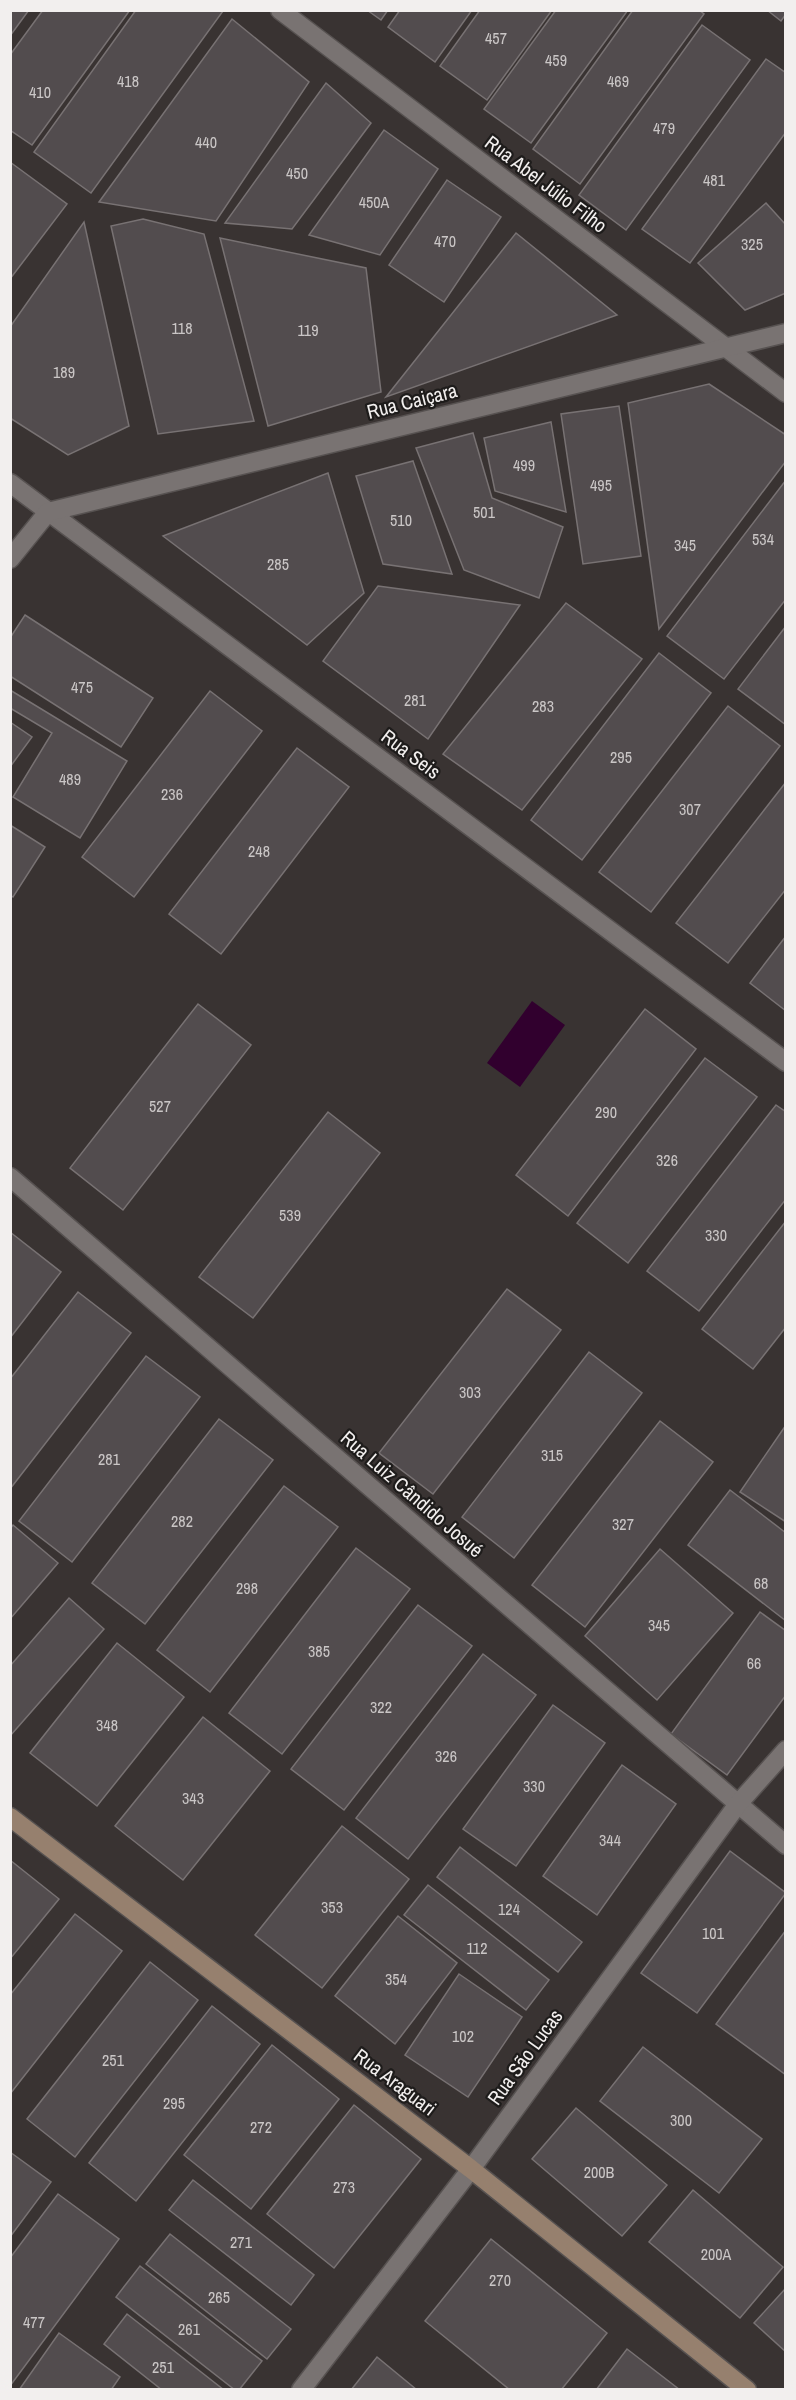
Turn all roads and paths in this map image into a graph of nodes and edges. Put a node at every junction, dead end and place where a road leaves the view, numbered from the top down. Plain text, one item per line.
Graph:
1 (280, 10) edge
2 (786, 333) edge
3 (725, 348) junction
4 (786, 393) edge
5 (10, 483) edge
6 (48, 512) junction
7 (10, 559) edge
8 (786, 1062) edge
9 (10, 1177) edge
10 (786, 1750) edge
11 (738, 1804) junction
12 (10, 1817) edge
13 (786, 1845) edge
14 (471, 2169) junction
15 (301, 2390) edge
16 (747, 2390) edge

1 - 3 street, Rua Abel Júlio Filho
2 - 3 street, Rua Caiçara
3 - 4 street, Rua Abel Júlio Filho
3 - 6 street, Rua Caiçara
5 - 6 street, Rua Seis
6 - 7 street
6 - 8 street, Rua Seis
9 - 11 street, Rua Luiz Cândido Josué
10 - 11 street, Rua São Lucas
11 - 13 street, Rua Luiz Cândido Josué
11 - 14 street, Rua São Lucas
12 - 14 street, Rua Araguari
14 - 15 street, Rua São Lucas
14 - 16 street, Rua Araguari

